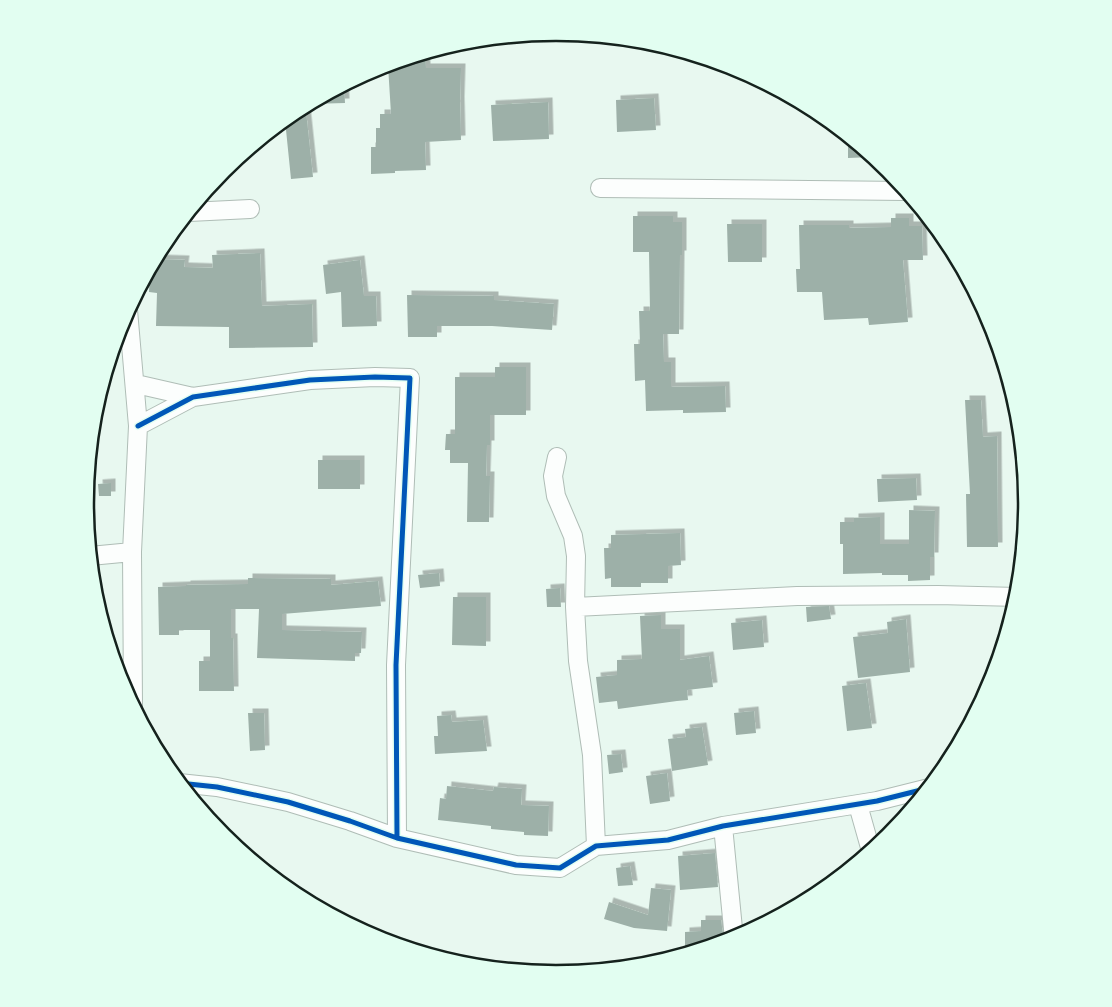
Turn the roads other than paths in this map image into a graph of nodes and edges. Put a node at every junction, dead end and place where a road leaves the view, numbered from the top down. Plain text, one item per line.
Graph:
1 (600, 188) dead end
2 (896, 191) edge
3 (250, 209) dead end
4 (198, 212) edge
5 (130, 325) edge
6 (136, 384) junction
7 (193, 397) junction
8 (138, 426) junction
9 (557, 457) dead end
10 (132, 552) junction
11 (97, 555) edge
12 (1008, 597) edge
13 (575, 607) junction
14 (133, 689) edge
15 (188, 784) edge
16 (918, 791) edge
17 (858, 805) junction
18 (723, 826) junction
19 (397, 838) junction
20 (869, 843) edge
21 (596, 846) junction
22 (733, 931) edge

1 - 2 street
3 - 4 street
5 - 6 street
6 - 7 street
6 - 8 street
7 - 8 street
7 - 19 street
8 - 10 street
9 - 13 street
10 - 11 street
10 - 14 street
12 - 13 street
13 - 21 street
15 - 19 street
16 - 17 street
17 - 18 street
17 - 20 street
18 - 21 street
18 - 22 street
19 - 21 street

